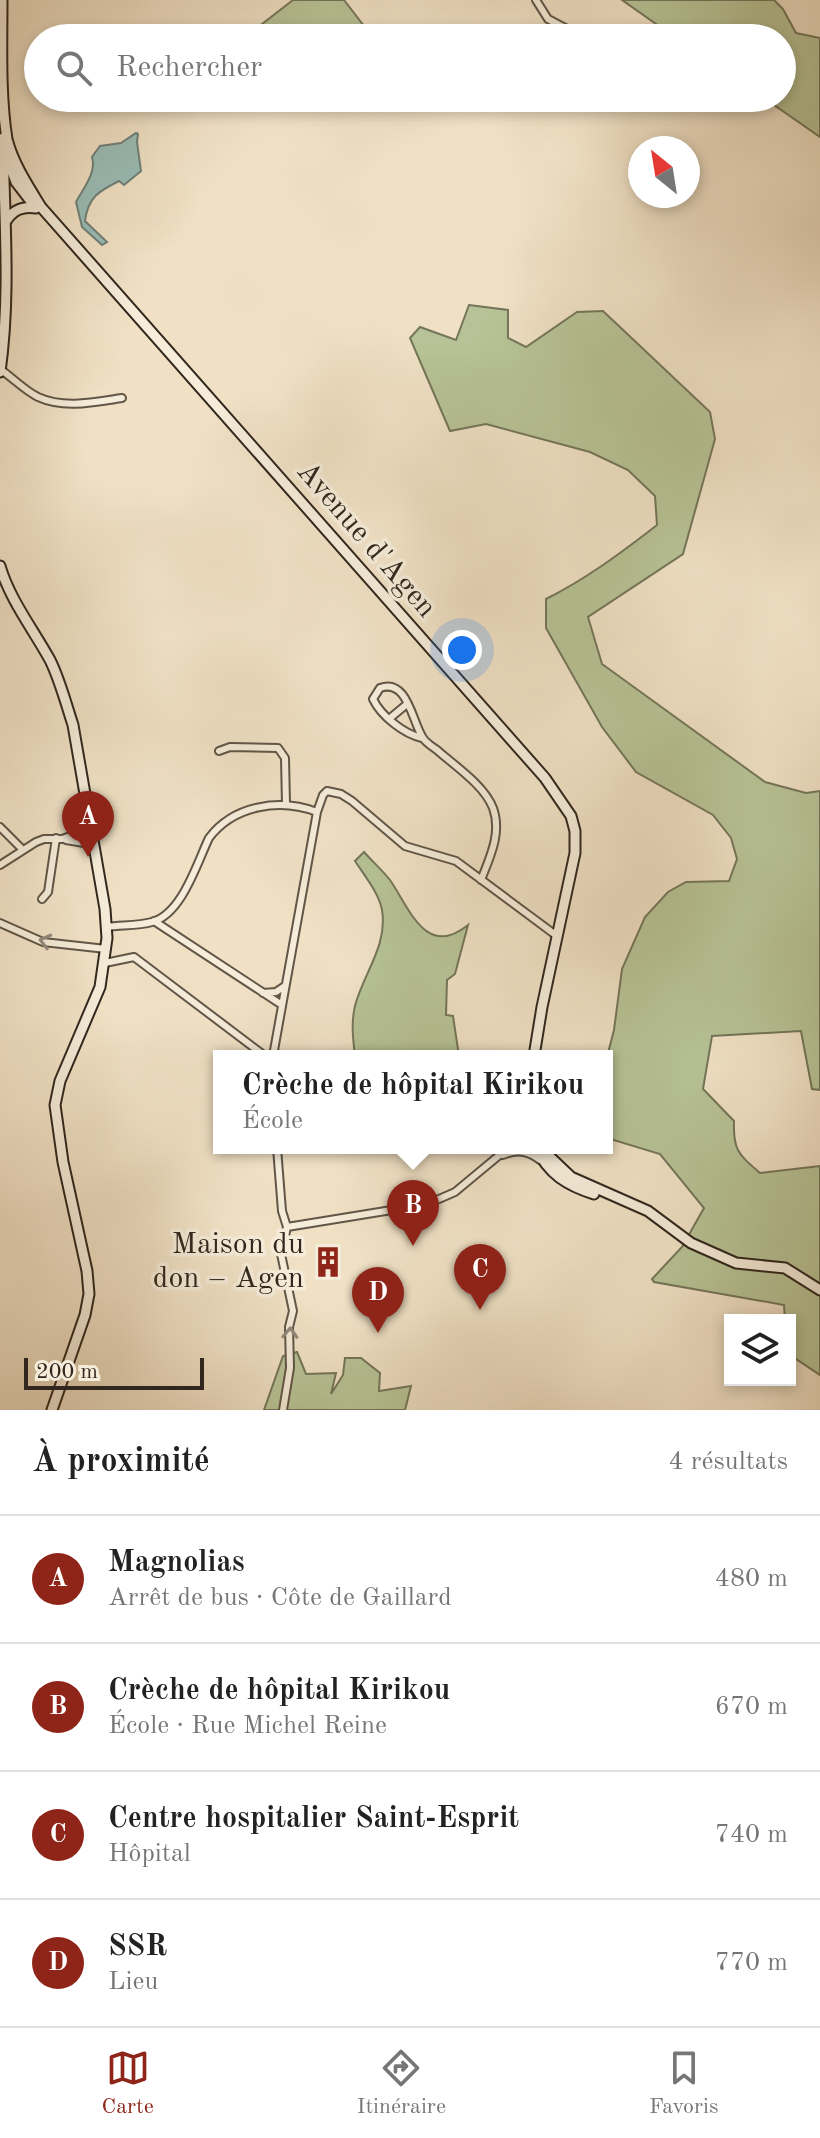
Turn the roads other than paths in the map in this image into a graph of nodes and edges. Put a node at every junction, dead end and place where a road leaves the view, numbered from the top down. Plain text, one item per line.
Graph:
1 (2, 0) edge
2 (536, 0) edge
3 (557, 24) edge
4 (3, 99) junction
5 (3, 144) junction
6 (17, 182) junction
7 (4, 189) junction
8 (36, 208) junction
9 (6, 221) junction
10 (54, 224) junction
11 (0, 369) edge
12 (122, 398) dead end
13 (0, 566) edge
14 (407, 704) junction
15 (389, 719) junction
16 (422, 738) junction
17 (219, 751) dead end
18 (286, 804) junction
19 (317, 812) junction
20 (90, 825) junction
21 (0, 827) edge
22 (59, 839) junction
23 (22, 849) junction
24 (94, 850) junction
25 (0, 865) edge
26 (481, 880) junction
27 (181, 897) junction
28 (42, 899) dead end
29 (154, 921) junction
30 (0, 923) edge
31 (107, 927) junction
32 (169, 929) junction
33 (557, 936) junction
34 (106, 949) junction
35 (105, 963) junction
36 (285, 986) junction
37 (263, 993) junction
38 (282, 1005) junction
39 (257, 1050) edge
40 (274, 1050) edge
41 (535, 1050) edge
42 (277, 1154) edge
43 (500, 1154) edge
44 (506, 1154) edge
45 (531, 1154) edge
46 (544, 1154) edge
47 (547, 1154) edge
48 (483, 1168) junction
49 (552, 1171) junction
50 (632, 1203) junction
51 (287, 1227) junction
52 (820, 1290) edge
53 (52, 1410) edge
54 (283, 1410) edge

1 - 4 main road
2 - 3 street
4 - 5 main road
4 - 6 main road
5 - 6 main road
5 - 7 main road
6 - 7 main road
6 - 8 main road
6 - 9 main road
6 - 10 main road
7 - 9 main road
8 - 9 main road
8 - 10 main road
9 - 11 main road
10 - 33 main road, Avenue d'Agen
11 - 12 street
13 - 20 main road
14 - 15 street
14 - 15 street
14 - 16 street
15 - 16 street
16 - 26 street
17 - 18 street
18 - 19 street
18 - 27 street
19 - 26 street
19 - 36 street
20 - 22 street
20 - 24 main road
21 - 23 street
22 - 23 street
22 - 24 street
22 - 28 street
23 - 25 street
24 - 31 main road
26 - 33 street
27 - 29 street
27 - 32 street
29 - 31 street
29 - 32 street
34 -> 30 street
31 - 34 main road
32 - 37 street
33 - 41 main road, Avenue d'Agen
34 - 35 main road
35 - 39 street
35 - 53 main road
36 - 37 street
36 - 38 street
37 - 38 street
38 - 40 street
42 - 51 street
43 - 48 street
44 - 48 street
45 - 49 street
46 - 49 main road
47 - 50 main road
48 - 51 street
49 - 50 main road
50 - 52 main road
54 -> 51 street

